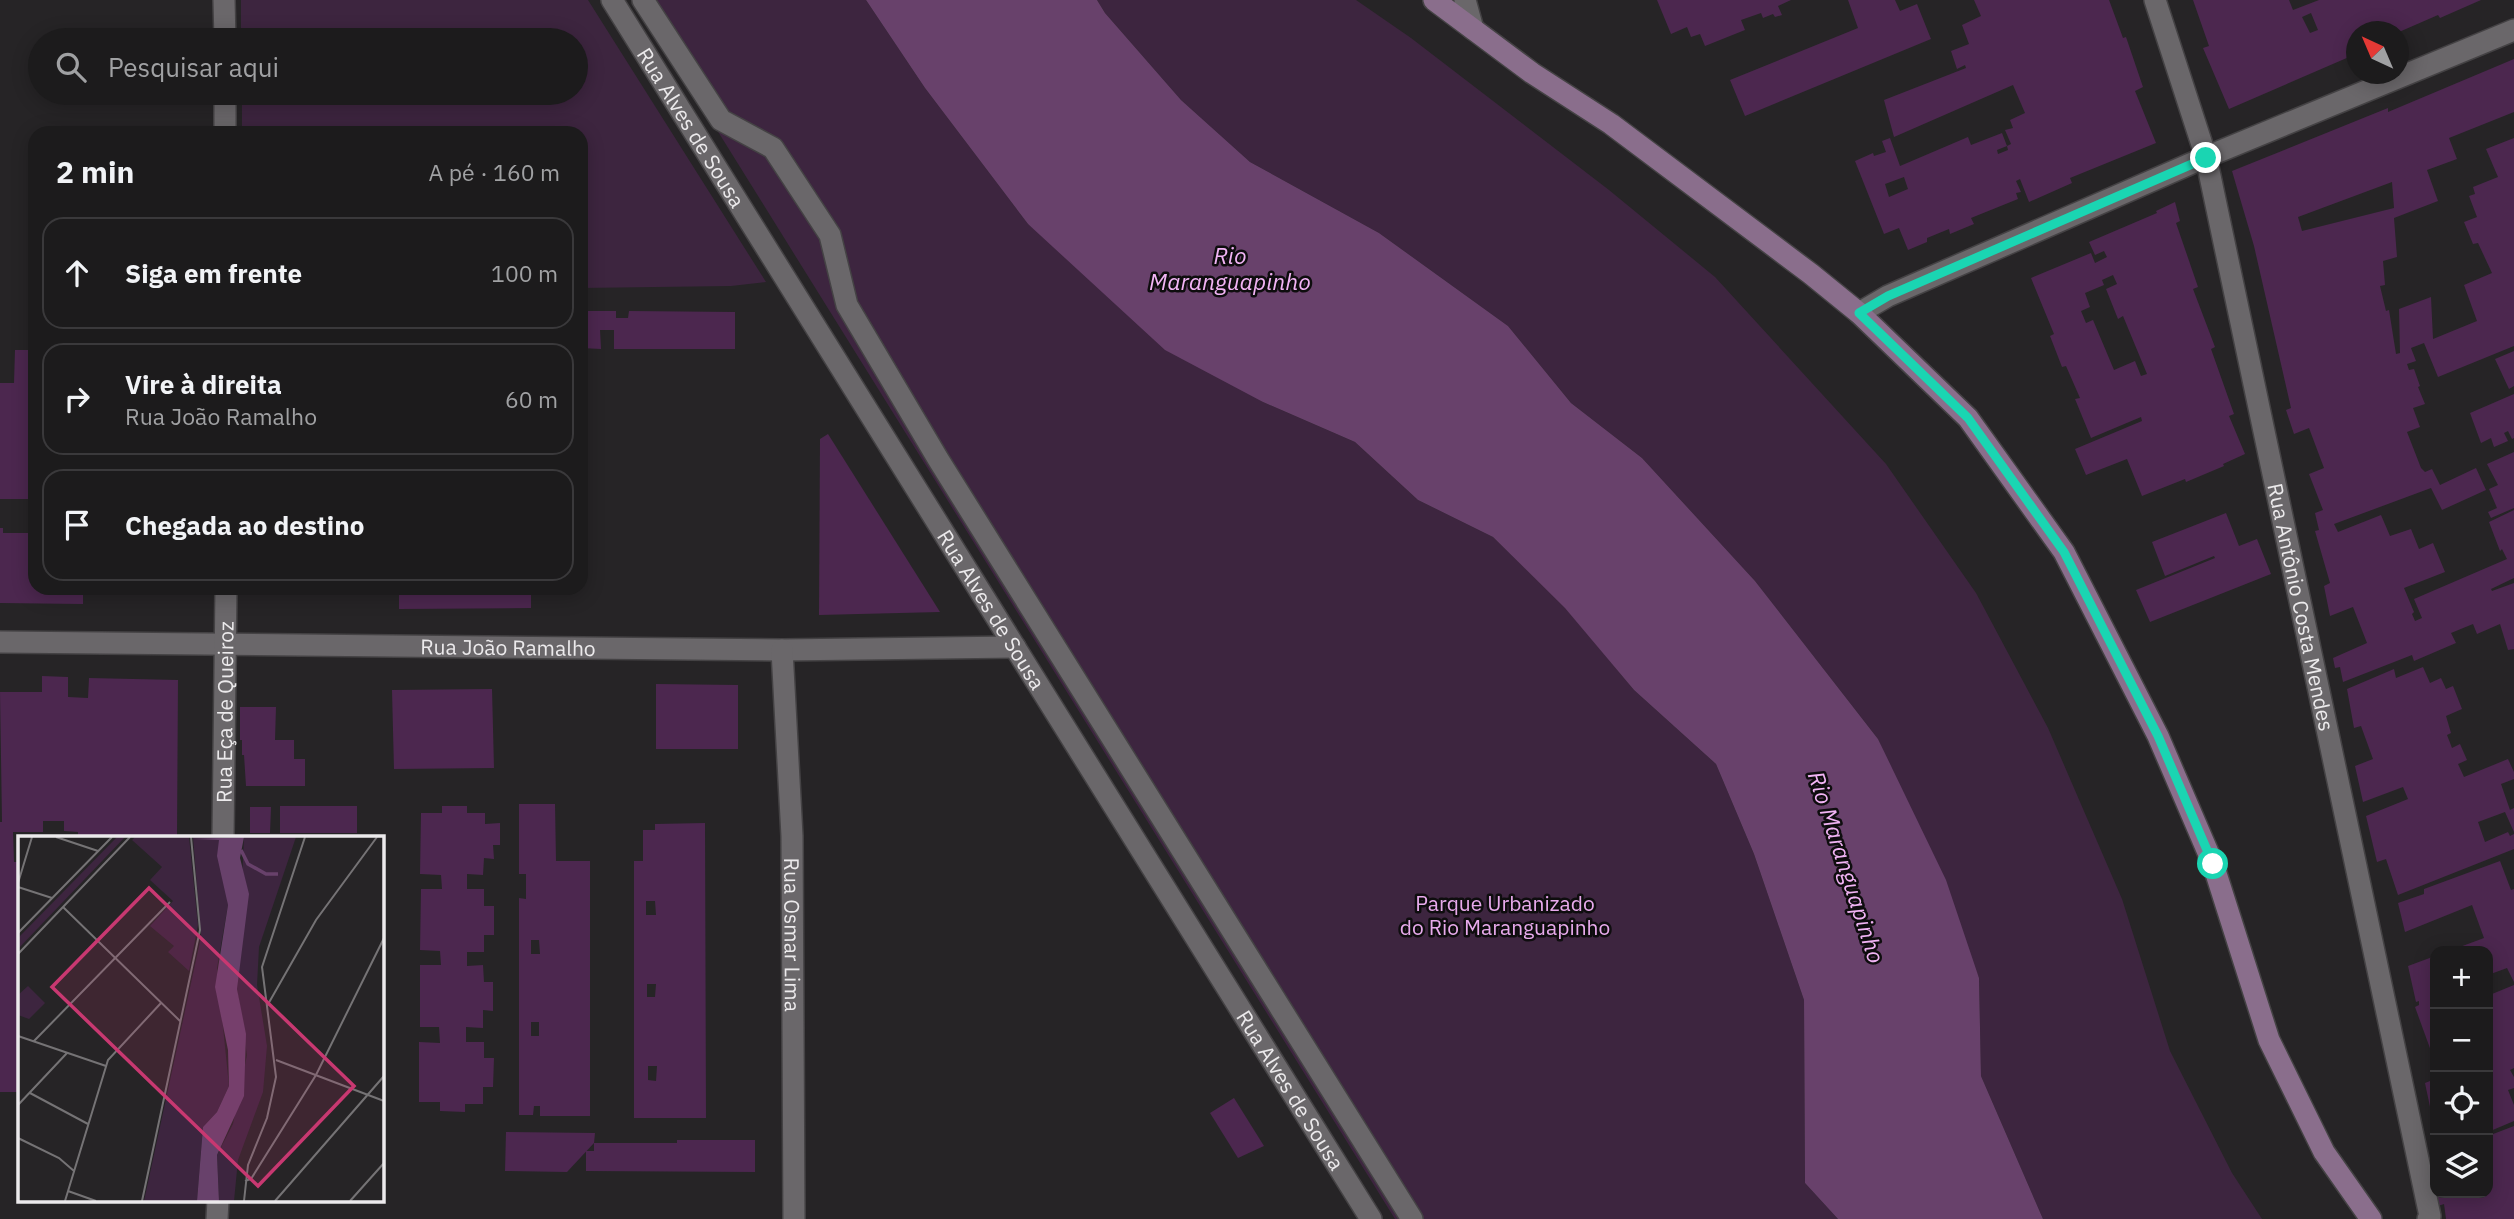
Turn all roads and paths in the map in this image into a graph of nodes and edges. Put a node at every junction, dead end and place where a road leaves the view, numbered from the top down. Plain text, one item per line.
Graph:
1 (224, 0) edge
2 (612, 0) edge
3 (643, 0) edge
4 (1434, 0) edge
5 (1465, 0) edge
6 (2155, 0) edge
7 (225, 28) edge
8 (1473, 29) junction
9 (2514, 30) edge
10 (225, 105) edge
11 (225, 126) edge
12 (2206, 158) junction
13 (1859, 313) junction
14 (226, 595) edge
15 (0, 642) edge
16 (226, 643) junction
17 (1015, 647) junction
18 (782, 650) junction
19 (223, 836) edge
20 (794, 1219) edge
21 (1371, 1219) edge
22 (1412, 1219) edge
23 (2371, 1219) edge
24 (2428, 1219) edge

1 - 7 street
2 - 17 street, Rua Alves de Sousa
3 - 22 street
4 - 8 main road
5 - 8 street
6 - 12 street, Rua Antônio Costa Mendes
8 - 13 main road
9 - 12 street
10 - 11 street
12 - 13 street
12 - 24 street, Rua Antônio Costa Mendes
13 - 23 main road
14 - 16 street, Rua Eça de Queiroz
15 - 16 street, Rua João Ramalho
16 - 18 street, Rua João Ramalho
16 - 19 street, Rua Eça de Queiroz
17 - 18 street, Rua João Ramalho
17 - 21 street, Rua Alves de Sousa
18 - 20 street, Rua Osmar Lima

